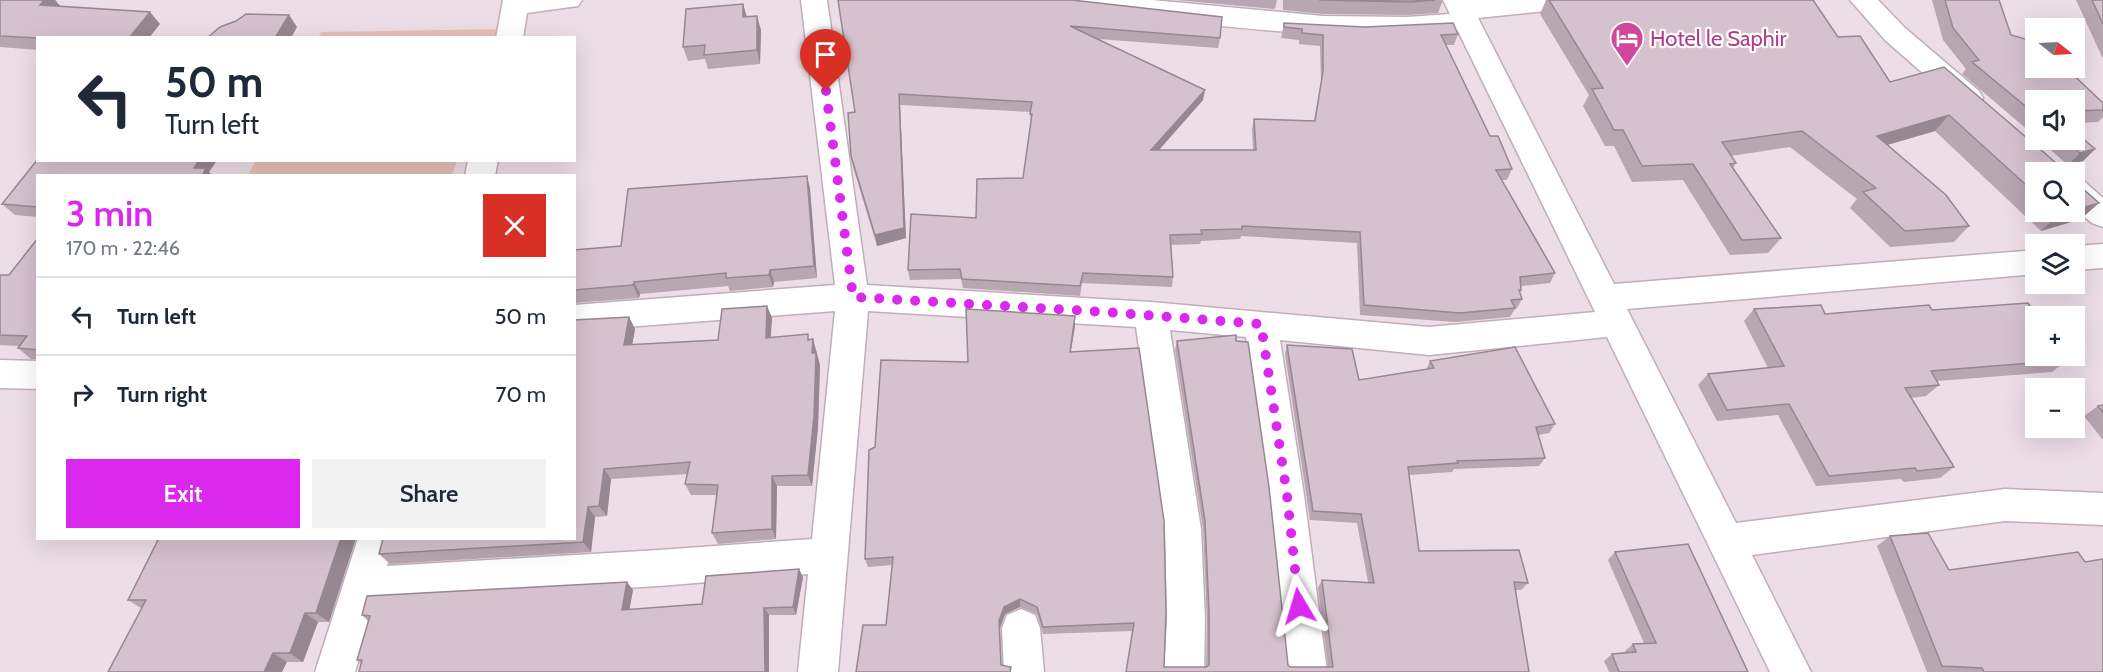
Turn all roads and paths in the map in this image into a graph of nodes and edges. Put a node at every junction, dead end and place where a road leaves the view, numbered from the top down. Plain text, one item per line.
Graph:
1 (569, 0) edge
2 (814, 0) edge
3 (1073, 0) edge
4 (1563, 0) edge
5 (1863, 0) edge
6 (516, 3) edge
7 (1461, 10) edge
8 (509, 36) edge
9 (1992, 119) edge
10 (2085, 199) edge
11 (2103, 215) edge
12 (2103, 256) edge
13 (2085, 257) edge
14 (2025, 263) edge
15 (853, 297) junction
16 (1610, 310) junction
17 (1151, 315) junction
18 (576, 318) edge
19 (1261, 324) junction
20 (0, 374) edge
21 (36, 375) edge
22 (2103, 509) edge
23 (376, 540) edge
24 (1726, 541) junction
25 (829, 555) junction
26 (361, 585) junction
27 (1021, 628) dead end
28 (335, 672) edge
29 (818, 672) edge
30 (1024, 672) edge
31 (1184, 672) edge
32 (1307, 672) edge
33 (1791, 672) edge

1 - 6 street
2 - 15 street
3 - 7 street
4 - 7 street
5 - 9 street
6 - 8 street
7 - 16 street
10 - 11 street
12 - 13 street
14 - 16 street
15 - 17 street
15 - 18 street
15 - 25 street
16 - 19 street
16 - 24 street
17 - 19 street
17 - 31 street
19 - 32 street
20 - 21 street
22 - 24 street
23 - 26 street
24 - 33 street
25 - 26 street
25 - 29 street
26 - 28 street
27 - 30 street

